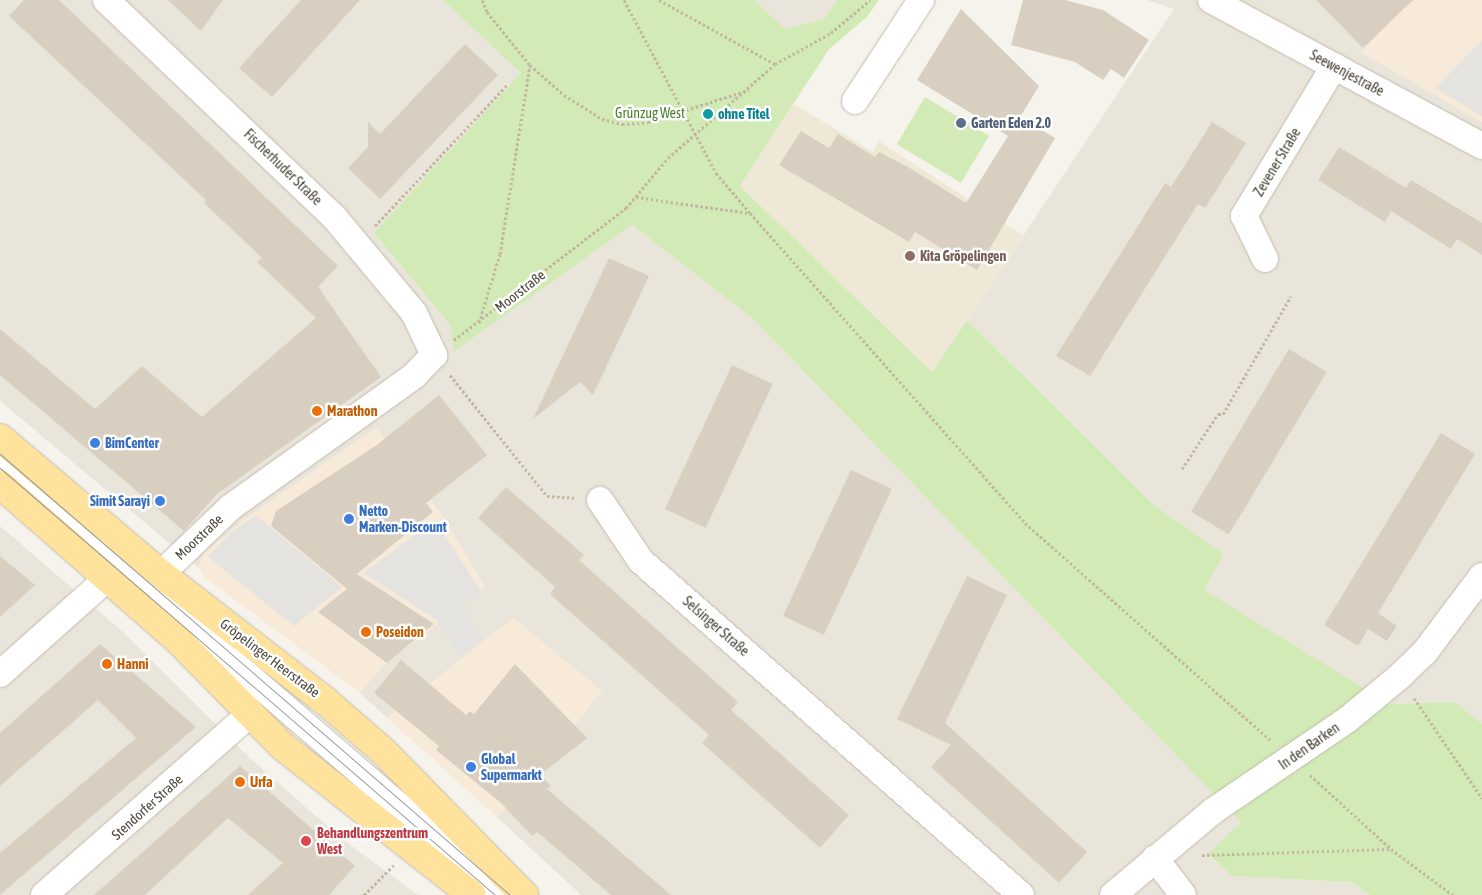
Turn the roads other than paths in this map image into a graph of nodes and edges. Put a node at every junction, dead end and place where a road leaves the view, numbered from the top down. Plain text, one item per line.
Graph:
1 (106, 0) edge
2 (921, 0) edge
3 (1211, 0) edge
4 (1334, 66) junction
5 (855, 101) dead end
6 (1482, 146) edge
7 (1265, 259) dead end
8 (434, 355) joint
9 (0, 438) edge
10 (0, 461) edge
11 (0, 484) edge
12 (600, 500) road end
13 (161, 574) junction
14 (1482, 576) edge
15 (109, 577) junction
16 (243, 639) junction
17 (0, 674) edge
18 (262, 687) junction
19 (248, 716) junction
20 (1155, 858) junction
21 (473, 883) edge
22 (514, 892) edge
23 (44, 895) edge
24 (1021, 895) edge
25 (1114, 895) edge
26 (1183, 895) edge

1 - 8 street, Fischerhuder Straße
2 - 5 street
3 - 4 street, Seewenjestraße
4 - 6 street, Seewenjestraße
4 - 7 street, Zevener Straße
8 - 13 street, Moorstraße
9 - 13 main road, Gröpelinger Heerstraße
10 - 18 street
11 - 15 main road
12 - 24 street, Selsinger Straße
13 - 16 main road, Gröpelinger Heerstraße
14 - 20 street, In den Barken
15 - 17 street
15 - 19 main road
16 - 18 street
16 - 22 main road, Gröpelinger Heerstraße
18 - 21 street
19 - 21 main road
19 - 23 street, Stendorfer Straße
20 - 25 street, In den Barken
20 - 26 street
21 - 22 street

